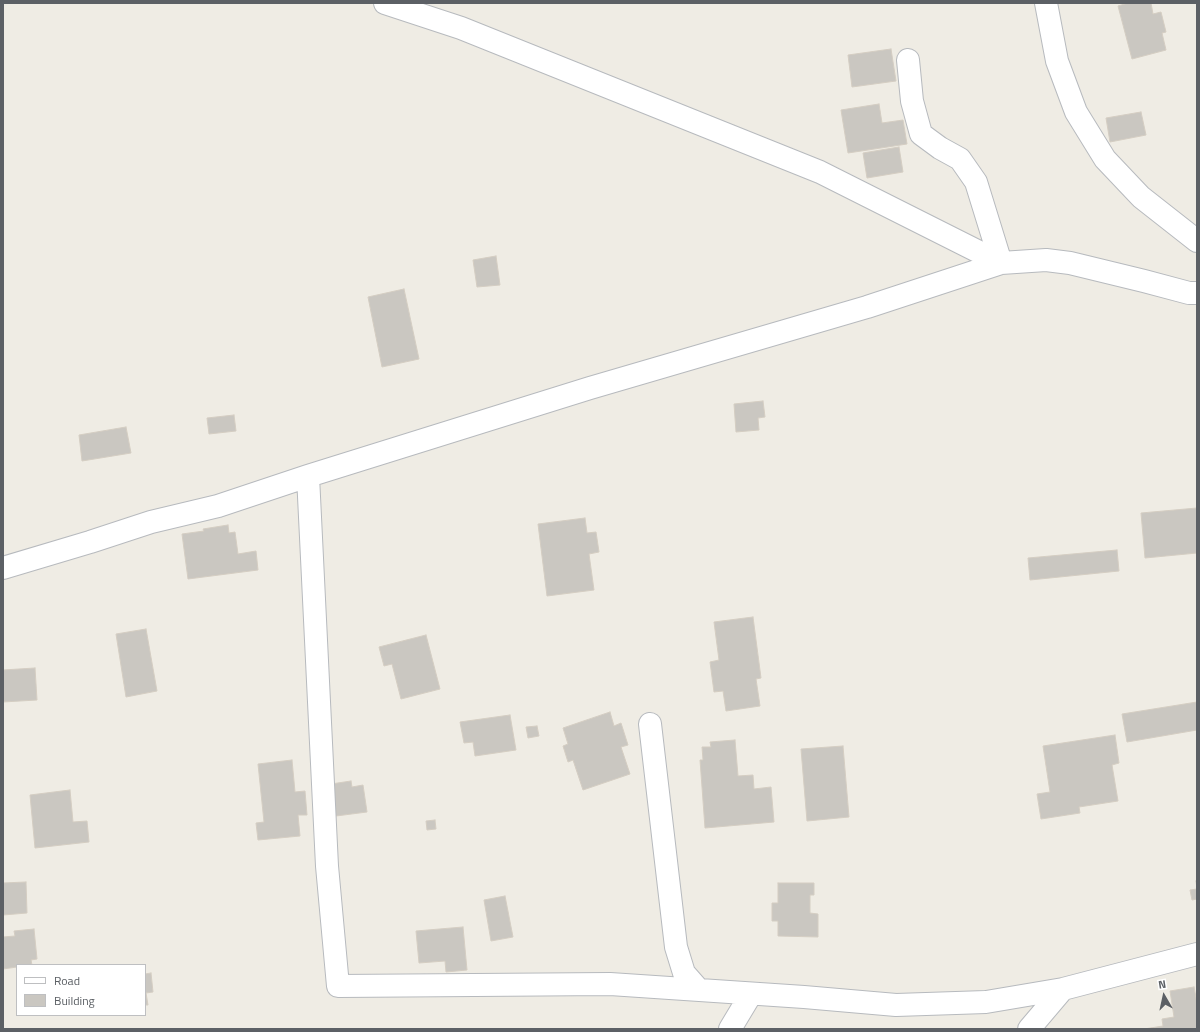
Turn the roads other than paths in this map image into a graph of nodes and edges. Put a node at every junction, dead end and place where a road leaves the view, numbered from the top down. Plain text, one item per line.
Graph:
1 (385, 3) edge
2 (1046, 3) edge
3 (908, 60) dead end
4 (1197, 241) edge
5 (1001, 263) junction
6 (1197, 293) edge
7 (308, 476) junction
8 (3, 568) edge
9 (650, 724) dead end
10 (1197, 954) edge
11 (1063, 989) junction
12 (699, 990) junction
13 (751, 994) junction
14 (730, 1029) edge
15 (1029, 1029) edge

1 - 5 street
2 - 4 street
3 - 5 street
5 - 6 street
5 - 7 street
7 - 8 street
7 - 12 street
9 - 12 street
10 - 11 street
11 - 13 street
11 - 15 street
12 - 13 street
13 - 14 street

